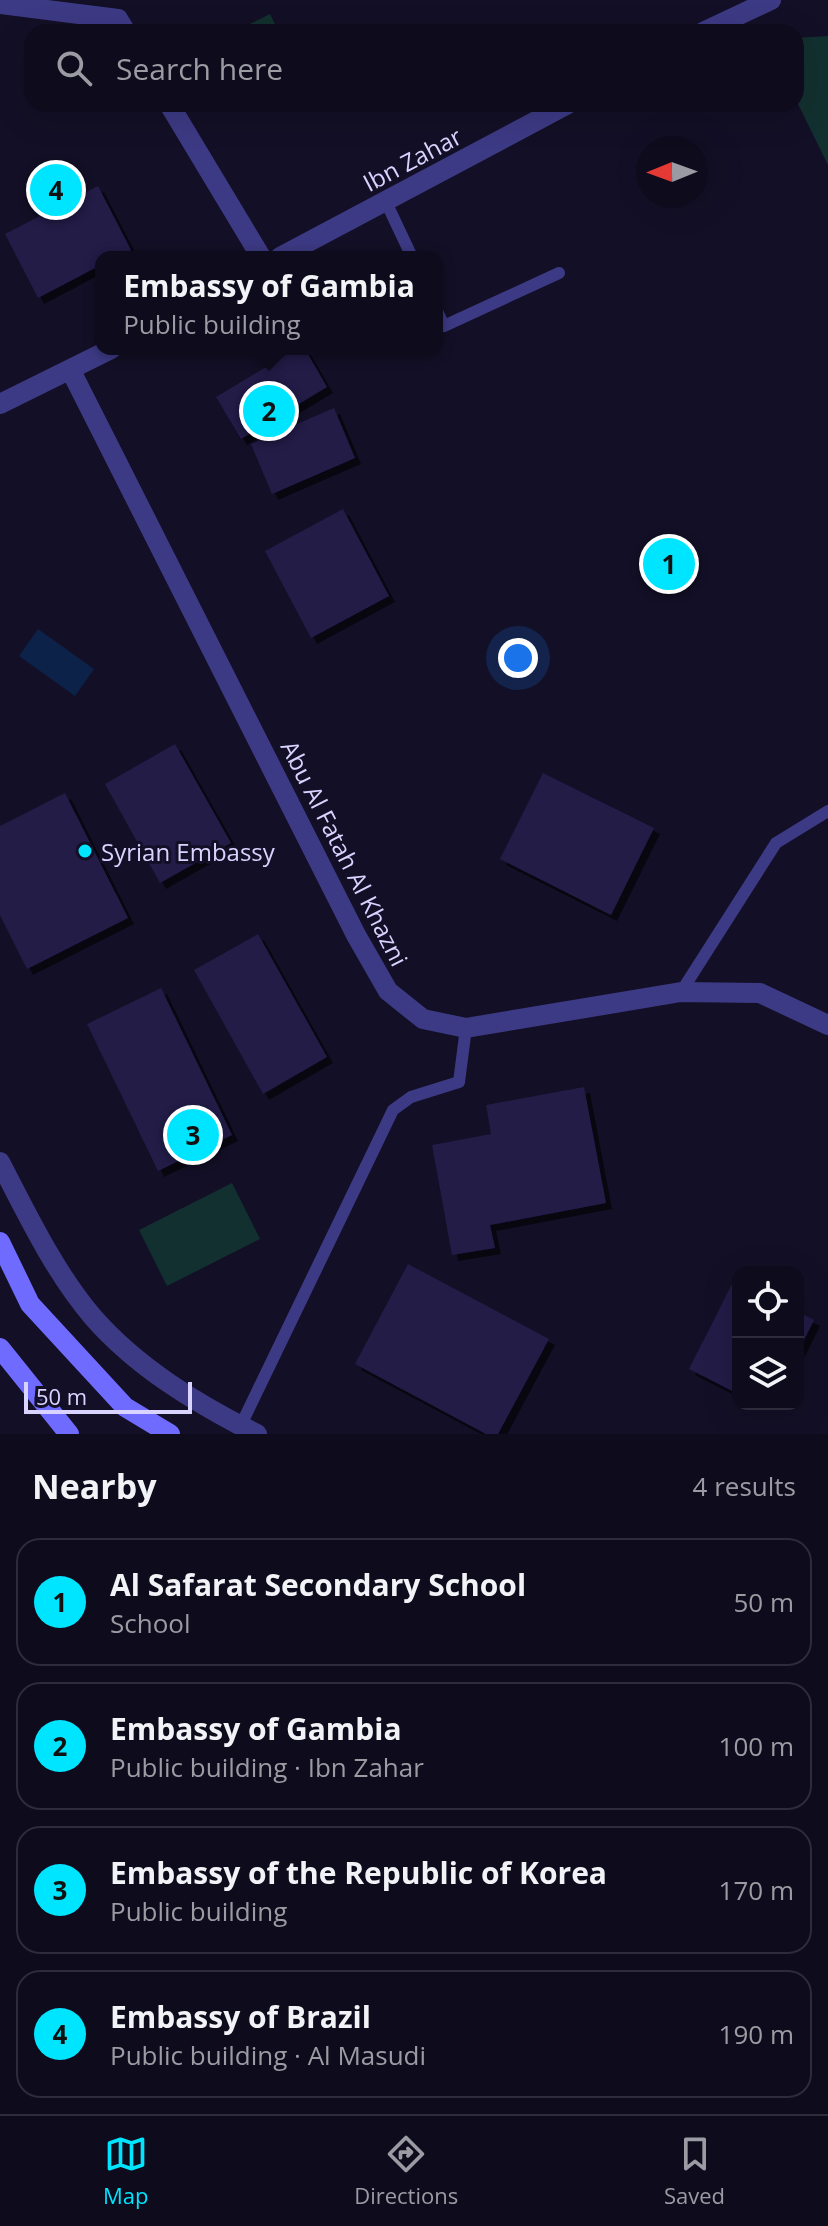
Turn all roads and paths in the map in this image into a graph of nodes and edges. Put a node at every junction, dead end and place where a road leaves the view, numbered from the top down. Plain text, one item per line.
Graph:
1 (74, 0) edge
2 (771, 0) edge
3 (0, 4) edge
4 (53, 11) junction
5 (121, 24) edge
6 (720, 24) edge
7 (174, 112) edge
8 (553, 112) edge
9 (386, 202) junction
10 (257, 251) edge
11 (292, 251) edge
12 (409, 251) edge
13 (559, 273) dead end
14 (443, 324) edge
15 (100, 355) edge
16 (71, 371) junction
17 (0, 404) edge
18 (828, 811) edge
19 (681, 992) junction
20 (828, 1025) edge
21 (466, 1028) junction
22 (0, 1162) edge
23 (0, 1242) edge
24 (0, 1348) edge
25 (249, 1430) edge
26 (69, 1434) edge
27 (170, 1434) edge

1 - 4 lane
2 - 6 street
3 - 4 street
4 - 5 street
7 - 10 street
8 - 9 street, Ibn Zahar
9 - 11 street, Ibn Zahar
9 - 12 lane
13 - 14 lane
15 - 16 street
16 - 17 street
16 - 21 street, Abu Al Fatah Al Khazni
18 - 19 lane
19 - 20 street, Abu Al Fatah Al Khazni
19 - 21 street, Abu Al Fatah Al Khazni
21 - 25 lane
22 - 25 street
23 - 27 street
24 - 26 street

